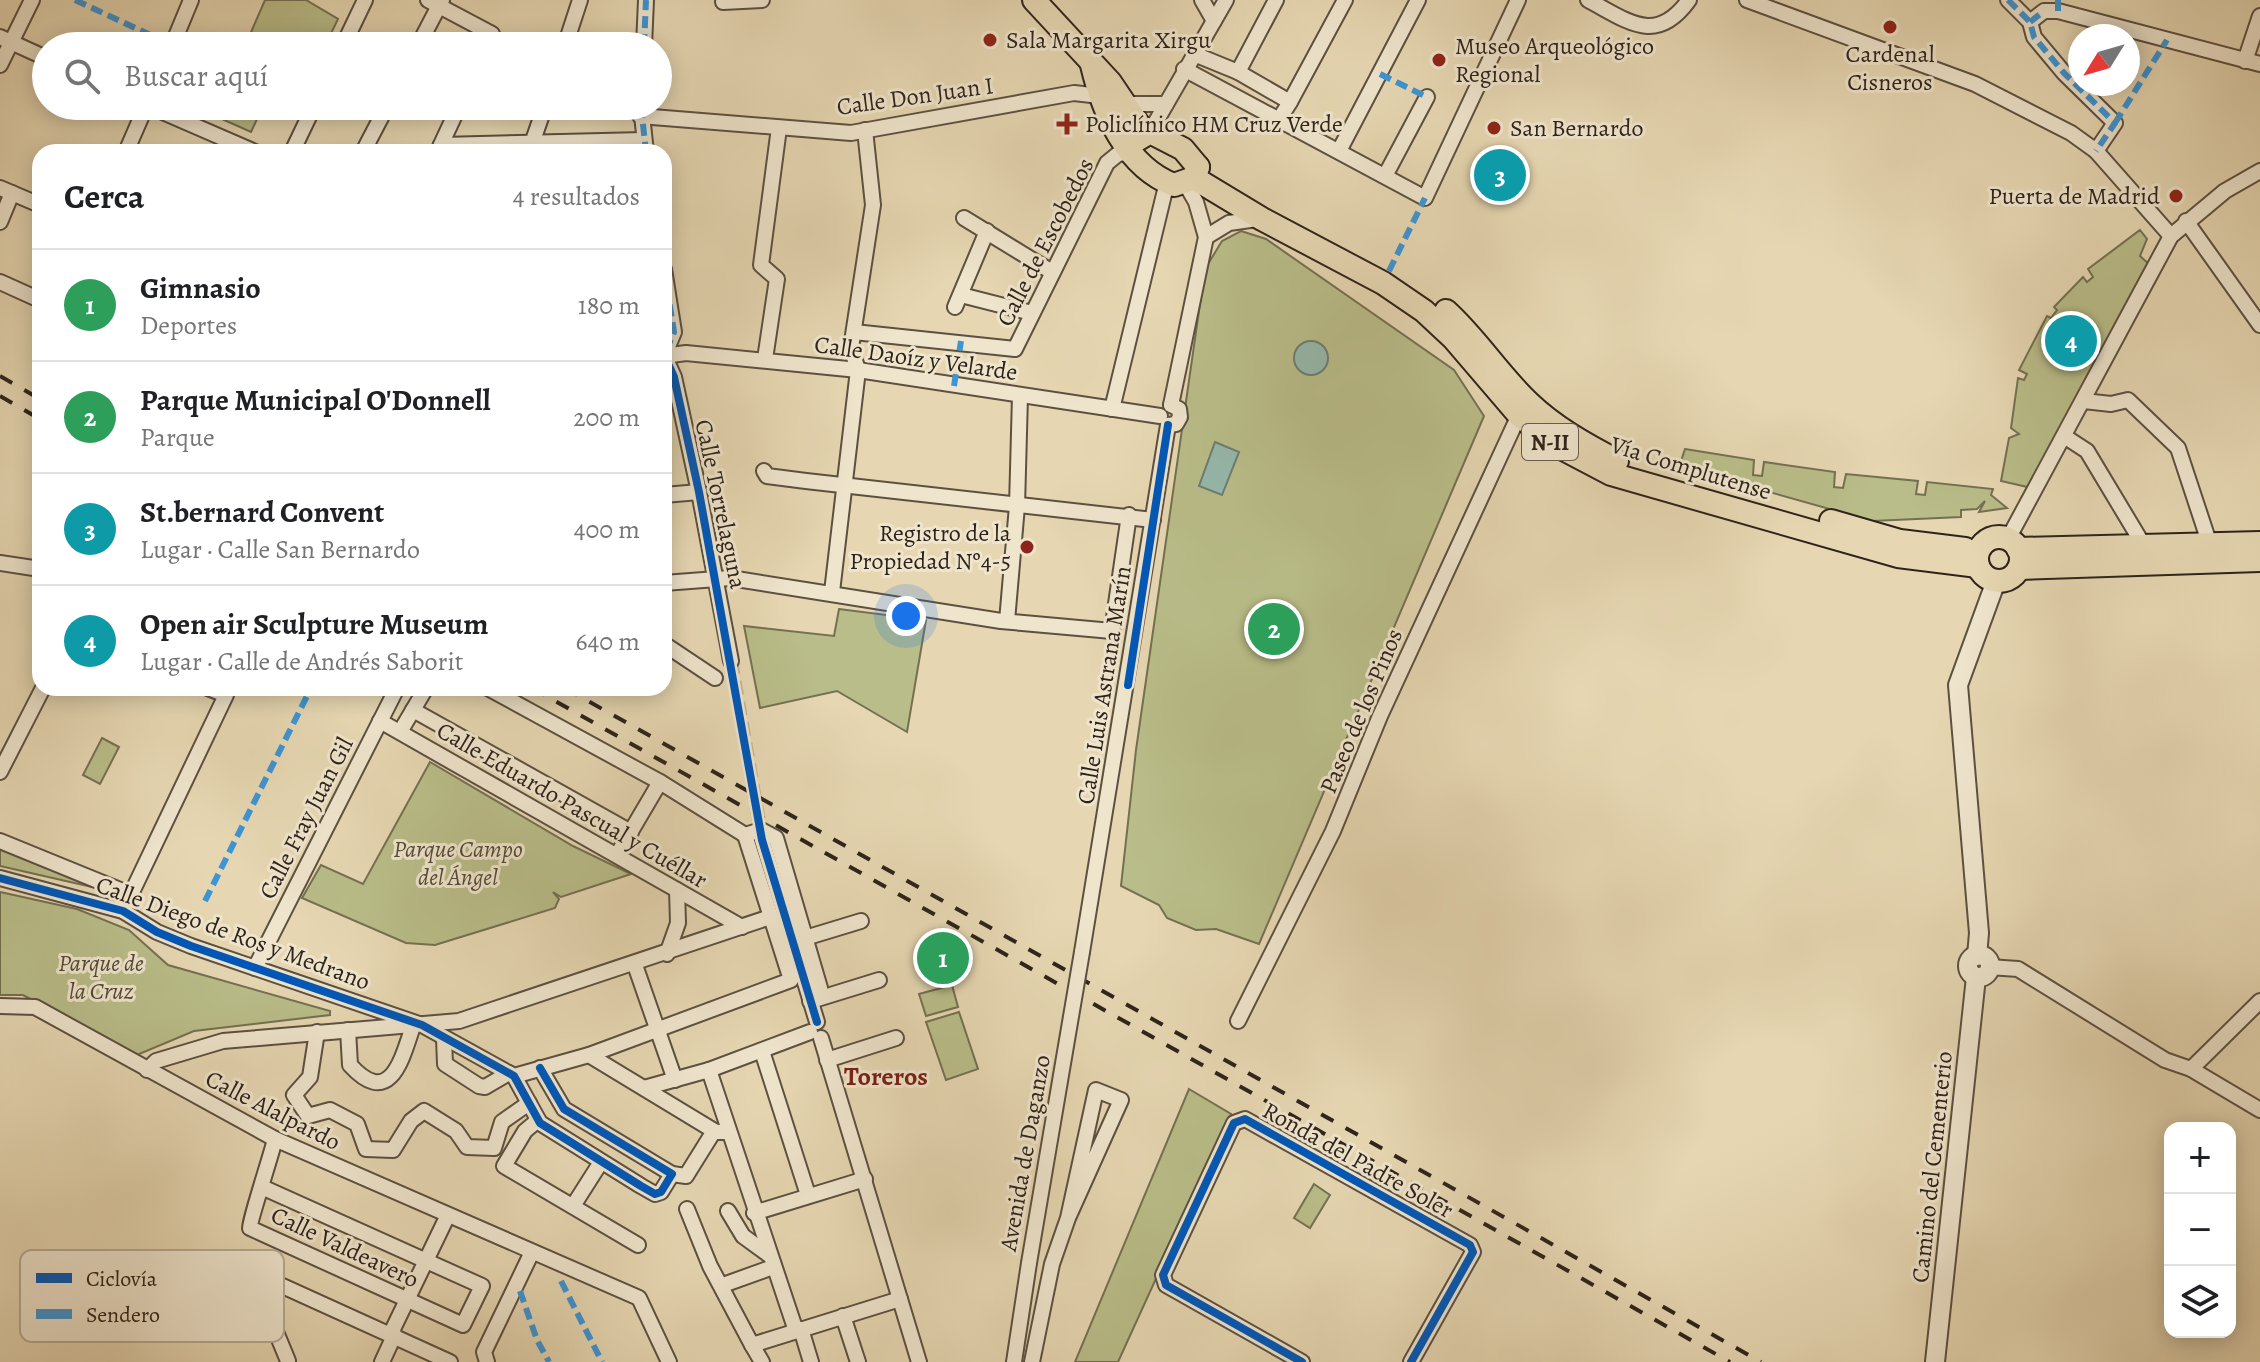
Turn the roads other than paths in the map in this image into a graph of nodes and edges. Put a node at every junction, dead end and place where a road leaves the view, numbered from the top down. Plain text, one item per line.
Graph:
1 (32, 0) edge
2 (191, 0) edge
3 (365, 0) edge
4 (580, 0) edge
5 (646, 0) edge
6 (762, 0) edge
7 (1034, 0) edge
8 (1202, 0) edge
9 (1226, 0) edge
10 (1276, 0) edge
11 (1345, 0) edge
12 (1418, 0) edge
13 (1518, 0) edge
14 (1588, 0) edge
15 (1689, 0) edge
16 (1747, 0) edge
17 (2008, 0) edge
18 (436, 2) edge
19 (723, 2) edge
20 (2260, 16) edge
21 (1214, 21) junction
22 (2030, 22) junction
23 (178, 32) edge
24 (350, 32) edge
25 (424, 32) edge
26 (488, 32) edge
27 (570, 32) edge
28 (645, 32) edge
29 (6, 39) edge
30 (32, 51) edge
31 (1194, 54) junction
32 (2245, 61) junction
33 (2260, 64) edge
34 (0, 65) edge
35 (1092, 65) junction
36 (1184, 69) junction
37 (1238, 72) junction
38 (1100, 96) junction
39 (1427, 97) dead end
40 (1290, 102) junction
41 (1125, 104) junction
42 (1166, 104) junction
43 (672, 115) edge
44 (1280, 118) junction
45 (141, 120) edge
46 (180, 120) edge
47 (307, 120) edge
48 (380, 120) edge
49 (452, 120) edge
50 (540, 120) edge
51 (642, 120) edge
52 (779, 128) junction
53 (865, 130) junction
54 (1143, 140) junction
55 (130, 144) edge
56 (236, 144) edge
57 (296, 144) edge
58 (367, 144) edge
59 (441, 144) edge
60 (532, 144) edge
61 (645, 144) edge
62 (1339, 151) junction
63 (2096, 151) junction
64 (2260, 171) edge
65 (1385, 176) junction
66 (1186, 178) junction
67 (6, 191) edge
68 (32, 202) edge
69 (964, 218) dead end
70 (1262, 219) junction
71 (2186, 221) junction
72 (0, 222) edge
73 (987, 231) junction
74 (2171, 236) junction
75 (1206, 237) junction
76 (1052, 272) junction
77 (0, 282) edge
78 (32, 296) edge
79 (1032, 313) junction
80 (2260, 325) edge
81 (854, 332) junction
82 (672, 355) edge
83 (765, 359) junction
84 (858, 370) junction
85 (672, 373) edge
86 (1020, 396) junction
87 (2084, 401) junction
88 (1112, 409) junction
89 (1519, 415) junction
90 (1164, 421) junction
91 (2064, 436) junction
92 (764, 471) dead end
93 (844, 485) junction
94 (699, 492) junction
95 (672, 494) edge
96 (1017, 506) junction
97 (1129, 515) junction
98 (1153, 520) junction
99 (2260, 543) edge
100 (2210, 545) junction
101 (2144, 546) junction
102 (2015, 552) junction
103 (1978, 558) junction
104 (2260, 560) edge
105 (0, 563) edge
106 (32, 568) edge
107 (716, 577) junction
108 (1996, 581) junction
109 (672, 582) edge
110 (832, 592) junction
111 (1007, 621) junction
112 (672, 649) edge
113 (731, 661) tunnel mouth
114 (715, 678) dead end
115 (39, 696) edge
116 (226, 696) edge
117 (393, 696) edge
118 (421, 696) edge
119 (503, 696) edge
120 (413, 710) junction
121 (380, 721) junction
122 (400, 732) junction
123 (0, 772) edge
124 (660, 782) junction
125 (631, 832) junction
126 (745, 835) junction
127 (762, 840) tunnel mouth
128 (0, 841) edge
129 (617, 855) junction
130 (0, 878) edge
131 (677, 890) junction
132 (130, 894) junction
133 (123, 911) junction
134 (770, 917) junction
135 (861, 921) dead end
136 (742, 927) junction
137 (805, 938) junction
138 (1082, 952) joint
139 (667, 954) junction
140 (635, 965) junction
141 (1981, 966) junction
142 (255, 968) junction
143 (879, 980) dead end
144 (342, 998) junction
145 (810, 1001) junction
146 (2260, 1001) edge
147 (0, 1006) edge
148 (1238, 1021) dead end
149 (417, 1026) junction
150 (657, 1028) junction
151 (344, 1030) junction
152 (816, 1031) junction
153 (317, 1032) junction
154 (444, 1038) junction
155 (896, 1038) dead end
156 (762, 1051) junction
157 (589, 1055) junction
158 (827, 1060) junction
159 (540, 1068) junction
160 (2191, 1069) junction
161 (147, 1070) junction
162 (709, 1070) junction
163 (511, 1074) junction
164 (675, 1080) junction
165 (644, 1088) junction
166 (529, 1103) junction
167 (2260, 1110) edge
168 (538, 1120) junction
169 (721, 1131) junction
170 (275, 1139) junction
171 (601, 1162) junction
172 (679, 1175) junction
173 (865, 1179) junction
174 (264, 1188) junction
175 (808, 1195) junction
176 (573, 1206) junction
177 (687, 1209) dead end
178 (728, 1211) dead end
179 (754, 1213) junction
180 (447, 1217) junction
181 (1068, 1218) junction
182 (638, 1245) dead end
183 (532, 1252) junction
184 (427, 1260) junction
185 (771, 1261) junction
186 (723, 1285) junction
187 (284, 1287) edge
188 (900, 1299) junction
189 (407, 1301) junction
190 (843, 1316) junction
191 (798, 1330) junction
192 (394, 1336) junction
193 (280, 1342) edge
194 (752, 1345) junction
195 (424, 1357) edge
196 (486, 1357) edge
197 (288, 1361) edge
198 (382, 1362) edge
199 (450, 1362) edge
200 (669, 1362) edge
201 (762, 1362) edge
202 (811, 1362) edge
203 (858, 1362) edge
204 (919, 1362) edge
205 (1014, 1362) edge
206 (1032, 1362) edge
207 (1302, 1362) edge
208 (1411, 1362) edge
209 (1935, 1362) edge

1 - 29 street
2 - 23 street
3 - 24 street
4 - 27 street
5 - 28 street
6 - 19 street
7 - 35 main road
8 - 21 street
9 - 21 street
10 - 37 street
11 - 40 street
12 - 62 street
13 - 65 street
14 - 15 street
16 - 63 street
17 - 22 street
18 - 25 street
18 - 26 street
20 - 32 street
21 - 31 street
22 - 32 street
22 - 63 street
29 - 30 street
29 - 34 street
31 - 36 street
31 - 37 street
32 - 33 street
35 - 38 main road
35 - 41 main road
36 - 42 street
36 - 44 street
37 - 40 street
38 - 53 street, Calle Don Juan I
38 - 54 main road
39 - 65 street
40 - 44 street
41 - 42 street
41 - 54 main road
42 - 54 street
43 - 52 street, Calle Don Juan I
44 - 62 street
45 - 55 street
46 - 56 street
47 - 57 street
48 - 58 street
49 - 59 street
50 - 60 street
51 - 61 street
52 - 53 street, Calle Don Juan I
52 - 83 street
53 - 81 street
54 - 66 main road
54 - 66 main road
54 - 76 street, Calle de Escobedos
62 - 65 street
63 - 74 street
64 - 71 street
66 - 70 main road, Vía Complutense / N-II
66 - 75 street
66 - 88 street
66 - 103 main road, Vía Complutense / N-II
67 - 68 street
67 - 72 street
69 - 73 street
70 - 75 street
70 - 89 main road, Vía Complutense / N-II
71 - 74 street
71 - 80 street
73 - 76 street
73 - 79 street
74 - 87 street
75 - 90 street
76 - 79 street, Calle de Escobedos
77 - 78 street
79 - 81 street, Calle de Escobedos
81 - 84 street
82 - 83 street, Calle Daoíz y Velarde
83 - 84 street, Calle Daoíz y Velarde
84 - 86 street, Calle Daoíz y Velarde
84 - 93 street
85 - 94 street, Calle Torrelaguna
86 - 88 street, Calle Daoíz y Velarde
86 - 96 street
87 - 91 street
87 - 100 street
88 - 90 street, Calle Daoíz y Velarde
89 - 103 main road, Vía Complutense / N-II
89 - 148 street, Paseo de los Pinos
90 - 98 street, Calle Luis Astrana Marín
91 - 101 street
91 - 102 street
92 - 93 street
93 - 96 street
93 - 110 street
94 - 95 street
94 - 107 street, Calle Torrelaguna
96 - 97 street
96 - 111 street
97 - 98 street
97 - 111 street, Calle Luis Astrana Marín
98 - 138 street, Calle Luis Astrana Marín
99 - 100 main road, N-II
100 - 101 main road, N-II
101 - 102 main road, N-II
102 - 103 main road, N-II
102 - 104 main road, N-II
102 - 108 main road, N-II
103 - 108 main road
105 - 106 street
107 - 109 street
107 - 110 street
107 - 113 street, Calle Torrelaguna
108 - 141 street, Camino del Cementerio
110 - 111 street
112 - 114 street
115 - 123 street
116 - 132 street
117 - 121 street, Calle Fray Juan Gil
118 - 120 street
119 - 124 street
120 - 122 street
120 - 125 street, Calle Eduardo Pascual y Cuéllar
121 - 122 street, Calle Eduardo Pascual y Cuéllar
121 - 142 street, Calle Fray Juan Gil
122 - 129 street, Calle Eduardo Pascual y Cuéllar
124 - 125 street
124 - 126 street
125 - 129 street
126 - 134 street
126 - 137 street
127 - 145 street
128 - 132 street
129 - 131 street, Calle Eduardo Pascual y Cuéllar
130 - 133 street, Calle Diego de Ros y Medrano
131 - 136 street, Calle Eduardo Pascual y Cuéllar
131 - 139 street
132 - 133 street
133 - 142 street, Calle Diego de Ros y Medrano
134 - 136 street, Calle Diego de Ros y Medrano
134 - 150 street
135 - 137 street
136 - 139 street, Calle Diego de Ros y Medrano
137 - 145 street
138 - 205 street, Avenida de Daganzo, bridge
139 - 140 street, Calle Diego de Ros y Medrano
140 - 149 street, Calle Diego de Ros y Medrano
140 - 150 street
141 - 160 street
141 - 209 street, Camino del Cementerio
142 - 144 street, Calle Diego de Ros y Medrano
143 - 145 street
144 - 149 street, Calle Diego de Ros y Medrano
144 - 151 street
145 - 152 street
146 - 160 street
147 - 161 street, Calle Alalpardo
149 - 151 street
149 - 151 street
149 - 154 street
150 - 157 street
150 - 164 street
151 - 153 street
152 - 156 street
152 - 158 street
153 - 161 street
153 - 166 street
154 - 163 street
154 - 163 street
155 - 158 street
156 - 162 street
156 - 175 street
157 - 159 street
157 - 165 street
158 - 173 street
159 - 163 street
159 - 172 street
160 - 167 street
161 - 170 street, Calle Alalpardo
162 - 164 street
162 - 169 street
163 - 166 street
164 - 165 street
165 - 169 street
166 - 168 street
168 - 171 street
168 - 176 street
169 - 172 street
169 - 179 street
170 - 174 street, Calle Valdeavero
170 - 180 street, Calle Alalpardo
171 - 172 street
171 - 176 street
173 - 175 street
173 - 188 street
174 - 184 street
174 - 189 street, Calle Valdeavero
175 - 179 street
176 - 182 street
177 - 186 street
178 - 185 street
179 - 185 street
180 - 183 street, Calle Alalpardo
180 - 184 street
181 - 181 street
181 - 206 street
183 - 196 street
183 - 200 street, Calle Alalpardo
184 - 189 street
184 - 189 street, Calle Valdeavero
185 - 186 street
185 - 191 street
186 - 194 street
187 - 192 street
188 - 190 street
188 - 204 street
189 - 192 street
190 - 191 street
190 - 203 street
191 - 194 street
191 - 202 street
192 - 195 street
192 - 198 street
193 - 197 street
194 - 201 street
195 - 199 street
207 - 208 street, Ronda del Padre Soler

